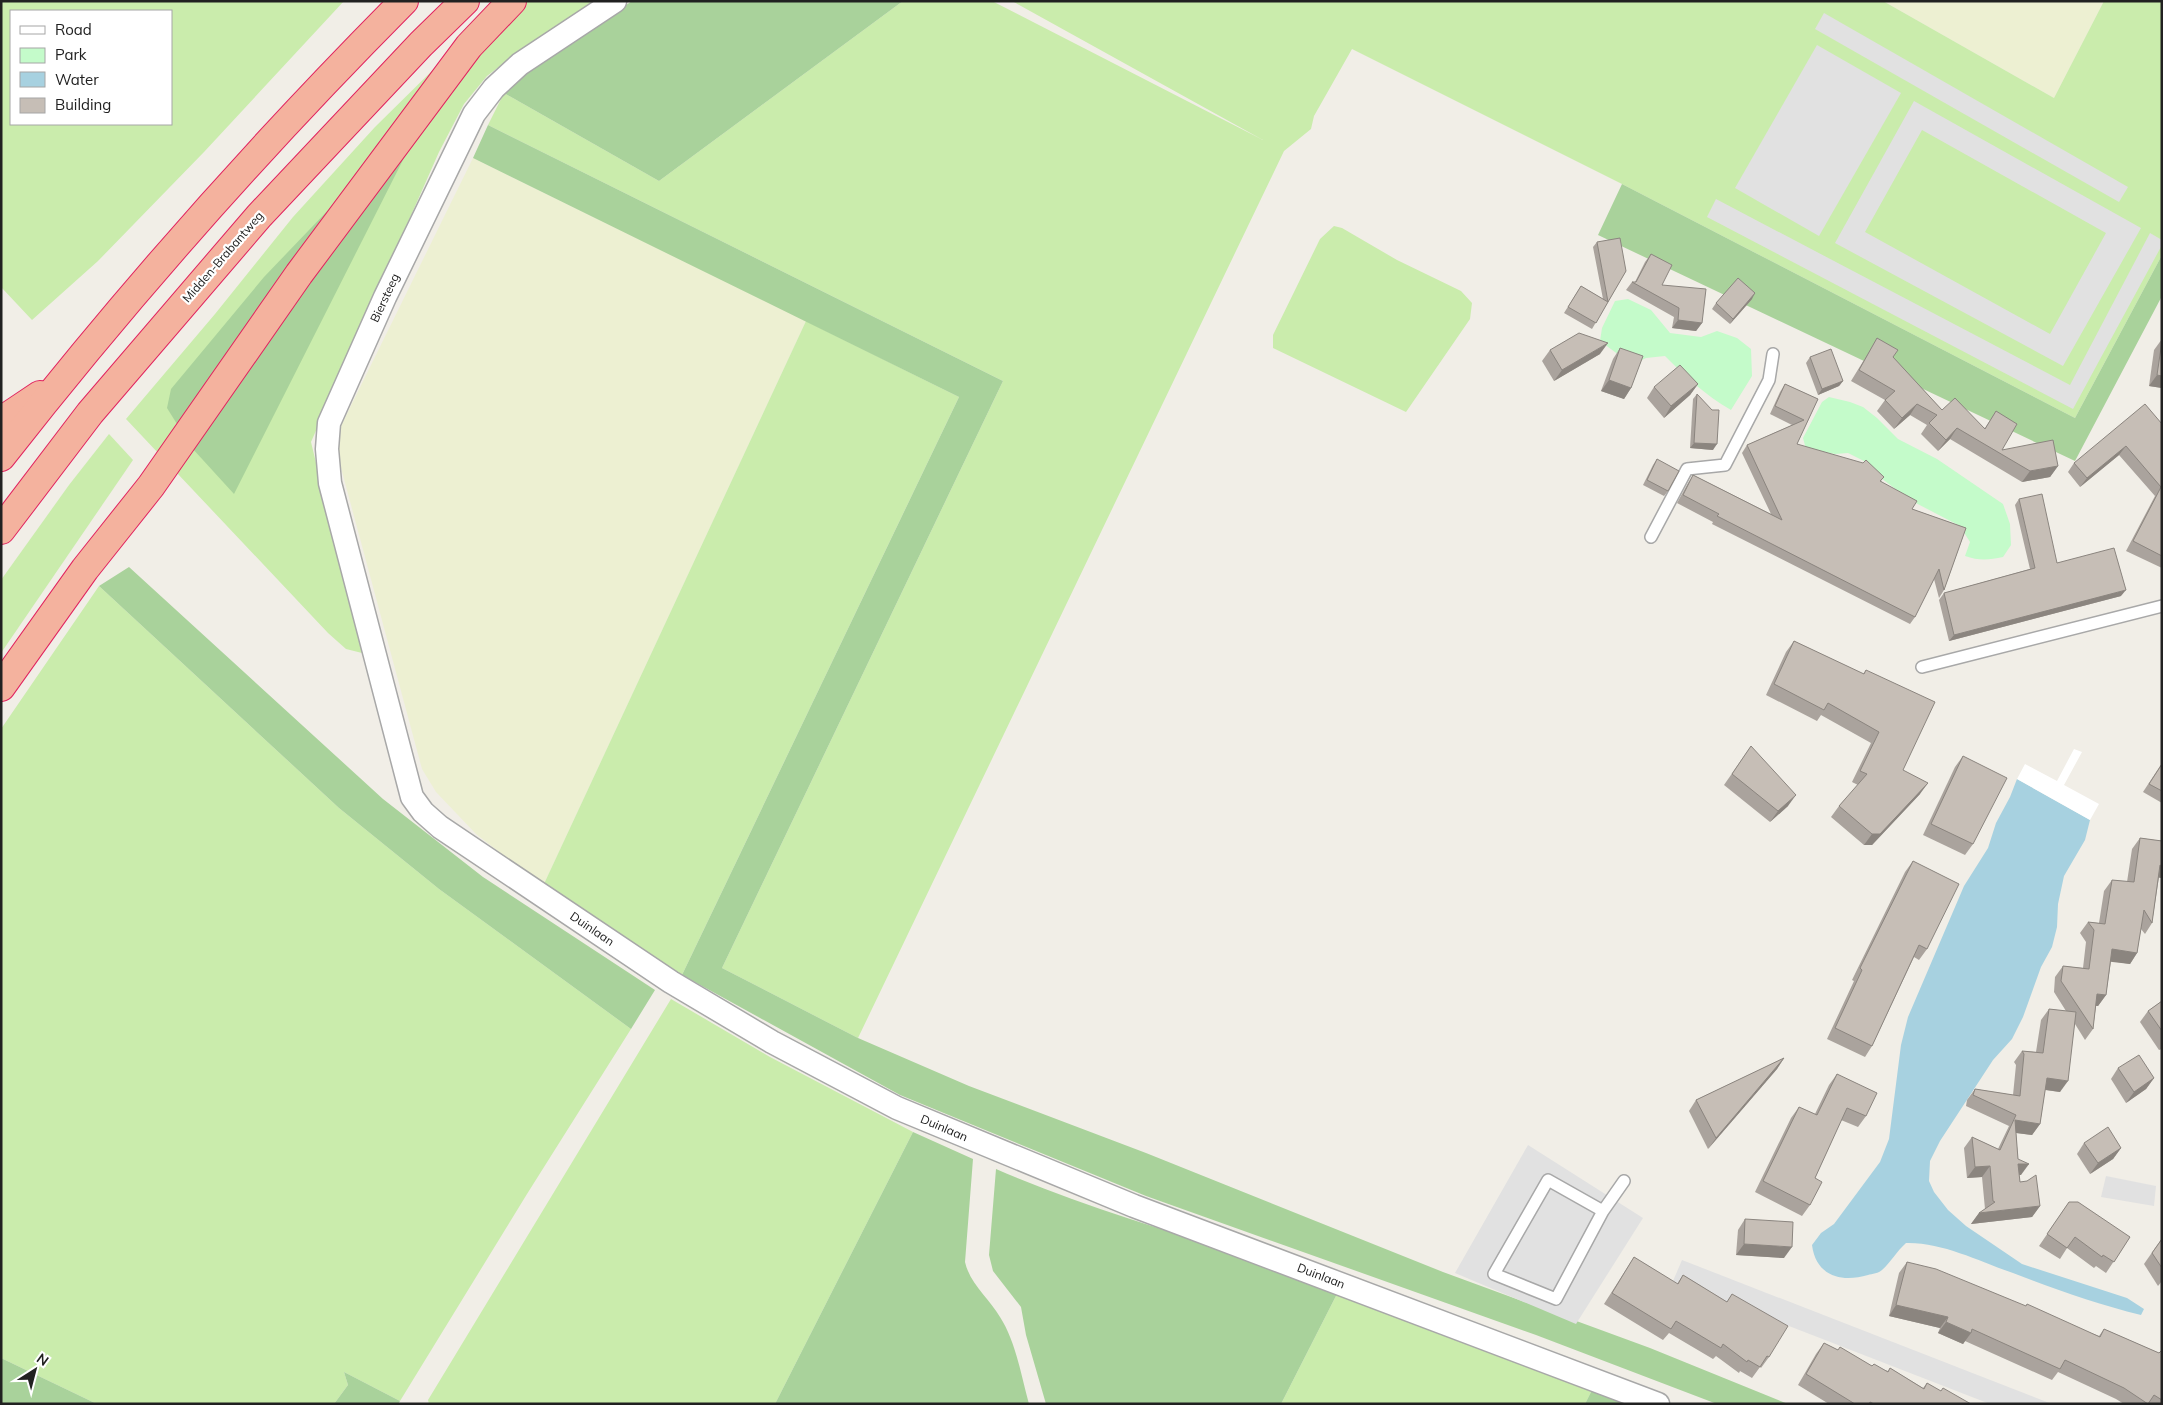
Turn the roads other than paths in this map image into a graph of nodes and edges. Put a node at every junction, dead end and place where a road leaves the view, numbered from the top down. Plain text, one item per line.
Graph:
1 (404, 1) edge
2 (465, 1) edge
3 (512, 1) edge
4 (615, 1) edge
5 (1773, 354) dead end
6 (60, 382) junction
7 (1, 421) edge
8 (1, 457) edge
9 (1, 530) edge
10 (1651, 537) dead end
11 (2162, 606) edge
12 (377, 666) joint
13 (1922, 667) dead end
14 (1, 687) edge
15 (1624, 1181) dead end
16 (1603, 1211) junction
17 (1658, 1404) edge

1 - 6 highway
2 - 9 highway, Midden-Brabantweg
3 - 14 highway
4 - 12 street, Biersteeg
5 - 10 lane
6 - 7 highway
6 - 8 highway
11 - 13 lane
12 - 17 street, Duinlaan
15 - 16 lane
16 - 16 lane

